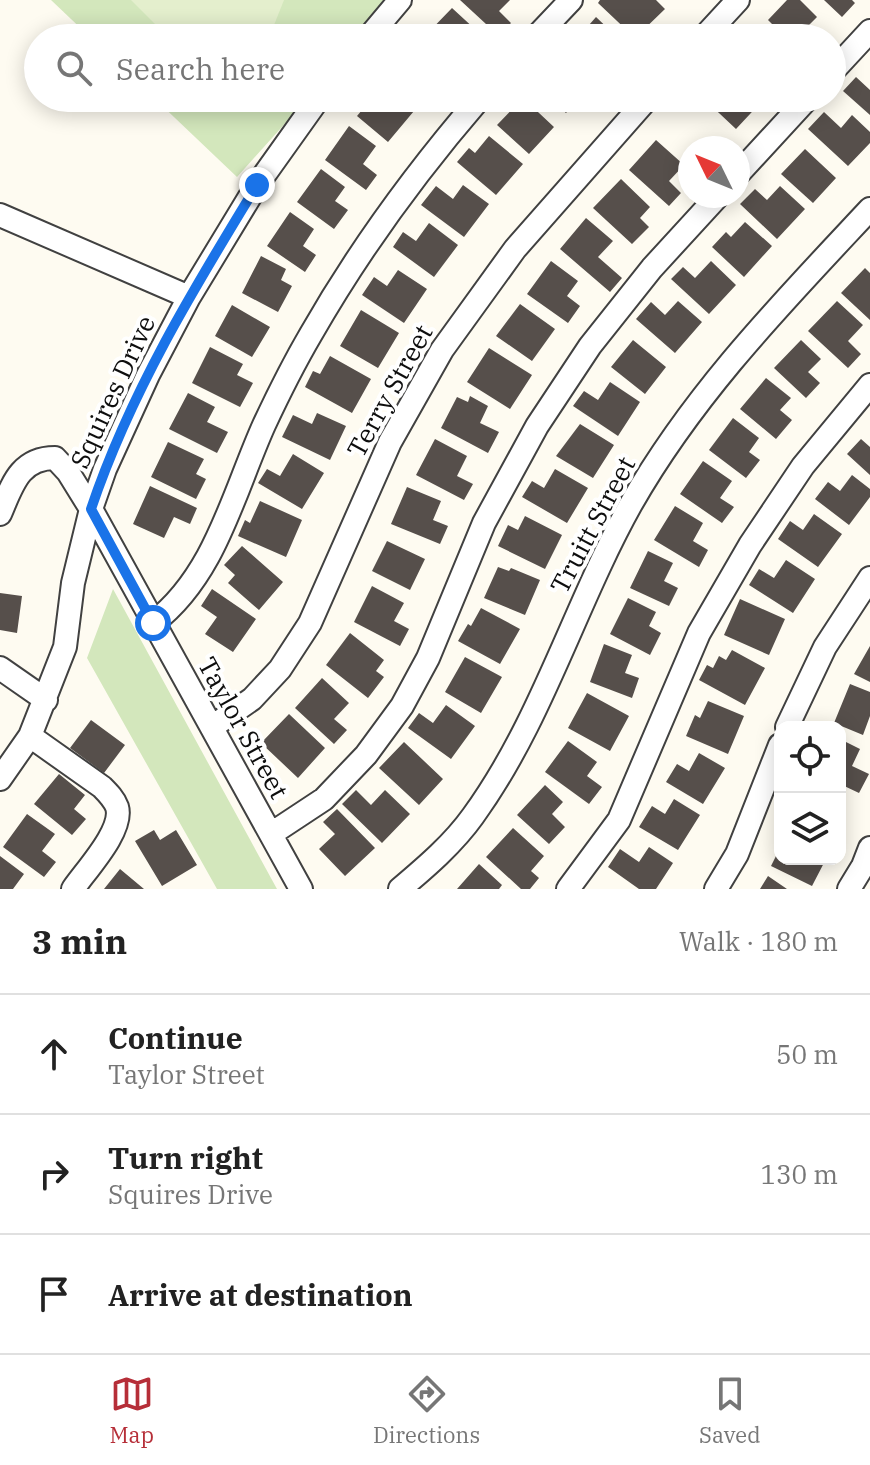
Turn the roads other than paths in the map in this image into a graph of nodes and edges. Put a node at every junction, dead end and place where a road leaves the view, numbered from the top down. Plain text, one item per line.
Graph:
1 (400, 0) edge
2 (571, 0) edge
3 (738, 0) edge
4 (380, 24) edge
5 (548, 24) edge
6 (716, 24) edge
7 (870, 31) edge
8 (846, 57) edge
9 (309, 112) edge
10 (468, 112) edge
11 (636, 112) edge
12 (795, 112) edge
13 (750, 161) edge
14 (707, 208) edge
15 (870, 209) edge
16 (0, 215) edge
17 (189, 297) junction
18 (870, 385) edge
19 (91, 509) junction
20 (0, 514) edge
21 (870, 578) edge
22 (153, 623) junction
23 (0, 668) edge
24 (46, 700) junction
25 (790, 721) edge
26 (212, 727) junction
27 (30, 736) junction
28 (774, 760) edge
29 (0, 779) edge
30 (271, 834) junction
31 (870, 848) edge
32 (73, 889) edge
33 (301, 889) edge
34 (400, 889) edge
35 (568, 889) edge
36 (716, 889) edge
37 (849, 889) edge

1 - 4 street
2 - 5 street
3 - 6 street
7 - 8 street
9 - 17 street, Squires Drive
10 - 22 street
11 - 26 street, Terry Street
12 - 13 street
14 - 30 street
15 - 34 street, Truitt Street
16 - 17 street
17 - 19 street, Squires Drive
18 - 35 street
19 - 20 street, Taylor Street
19 - 22 street, Taylor Street
19 - 24 street, Squires Drive
21 - 25 street
22 - 26 street, Taylor Street
23 - 24 street
24 - 27 street, Squires Drive
26 - 30 street, Taylor Street
27 - 29 street, Squires Drive
27 - 32 street
28 - 36 street
30 - 33 street, Taylor Street
31 - 37 street

